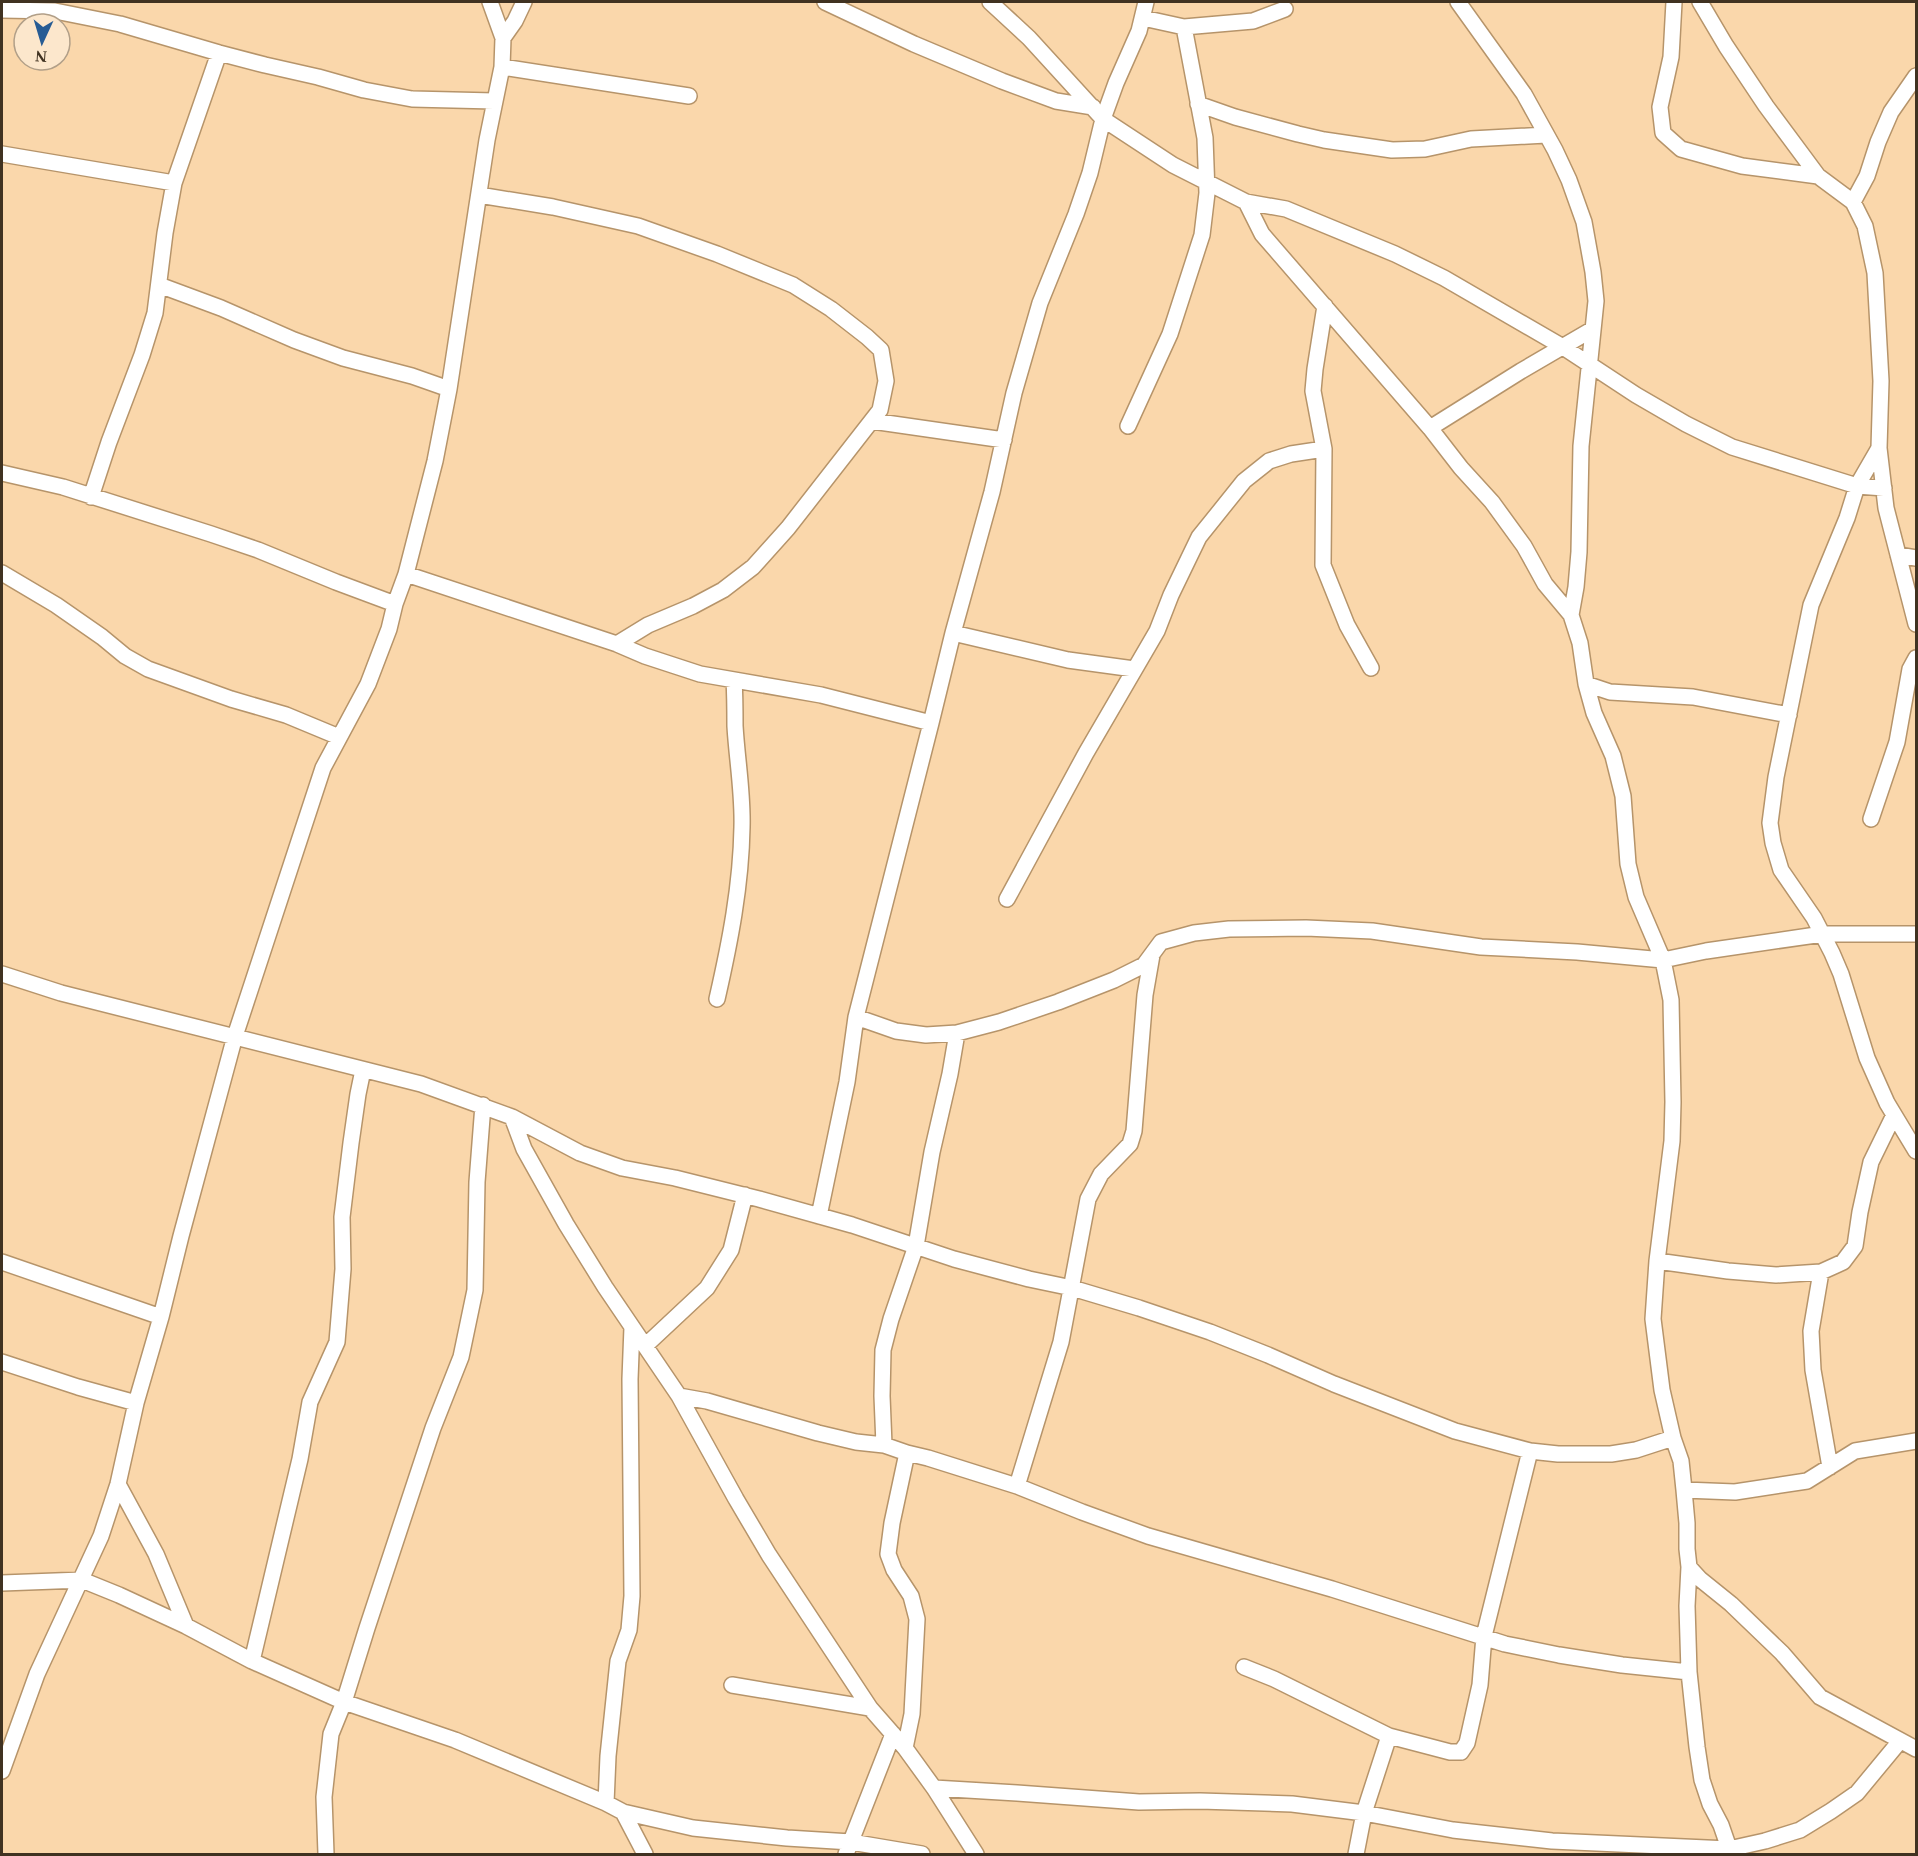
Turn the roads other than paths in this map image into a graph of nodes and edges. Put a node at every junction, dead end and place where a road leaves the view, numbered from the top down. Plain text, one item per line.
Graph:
1 (490, 2) edge
2 (524, 2) edge
3 (825, 2) edge
4 (990, 2) edge
5 (1146, 2) edge
6 (1458, 2) edge
7 (1674, 2) edge
8 (1700, 2) edge
9 (1285, 9) dead end
10 (2, 10) edge
11 (1143, 18) junction
12 (1184, 27) junction
13 (503, 38) junction
14 (219, 53) junction
15 (502, 67) junction
16 (1917, 76) edge
17 (689, 96) dead end
18 (494, 101) junction
19 (1198, 104) junction
20 (1092, 107) junction
21 (1103, 119) junction
22 (1546, 135) junction
23 (2, 154) edge
24 (1818, 176) junction
25 (1207, 181) junction
26 (174, 183) junction
27 (479, 195) junction
28 (1246, 202) junction
29 (1853, 202) junction
30 (159, 285) junction
31 (1325, 306) junction
32 (1593, 329) junction
33 (1563, 346) junction
34 (1589, 364) junction
35 (448, 389) junction
36 (872, 421) junction
37 (1128, 426) dead end
38 (1430, 428) junction
39 (1004, 440) junction
40 (1879, 448) junction
41 (1324, 449) junction
42 (2, 473) edge
43 (1857, 486) junction
44 (1884, 488) junction
45 (91, 496) junction
46 (1898, 555) junction
47 (1917, 558) edge
48 (2, 573) edge
49 (406, 574) junction
50 (395, 604) junction
51 (1571, 615) junction
52 (1917, 624) edge
53 (953, 633) junction
54 (617, 644) junction
55 (1917, 658) edge
56 (1371, 668) dead end
57 (1134, 669) junction
58 (734, 680) junction
59 (1586, 684) junction
60 (1789, 715) junction
61 (931, 723) junction
62 (339, 737) junction
63 (1872, 819) dead end
64 (1007, 899) dead end
65 (1823, 934) junction
66 (1917, 934) edge
67 (1153, 952) junction
68 (1663, 960) junction
69 (2, 974) edge
70 (717, 999) dead end
71 (856, 1017) junction
72 (957, 1033) junction
73 (235, 1036) junction
74 (363, 1070) junction
75 (483, 1105) junction
76 (1894, 1115) junction
77 (512, 1117) junction
78 (1917, 1151) edge
79 (745, 1195) junction
80 (819, 1216) junction
81 (915, 1246) junction
82 (1656, 1261) junction
83 (2, 1262) edge
84 (1821, 1272) junction
85 (1072, 1288) junction
86 (161, 1317) junction
87 (632, 1327) junction
88 (645, 1346) junction
89 (2, 1362) edge
90 (679, 1396) junction
91 (136, 1403) junction
92 (1673, 1438) junction
93 (1917, 1441) edge
94 (884, 1445) junction
95 (1530, 1451) junction
96 (907, 1453) junction
97 (1830, 1467) junction
98 (118, 1484) junction
99 (1017, 1486) junction
100 (1684, 1490) junction
101 (1689, 1567) junction
102 (82, 1580) junction
103 (2, 1583) edge
104 (186, 1626) junction
105 (1484, 1636) junction
106 (252, 1661) junction
107 (1244, 1667) dead end
108 (1689, 1672) junction
109 (732, 1685) dead end
110 (344, 1702) junction
111 (870, 1708) junction
112 (893, 1734) junction
113 (1389, 1736) junction
114 (1900, 1741) junction
115 (905, 1748) junction
116 (1917, 1749) edge
117 (2, 1772) edge
118 (934, 1788) junction
119 (606, 1803) junction
120 (623, 1812) junction
121 (1364, 1813) junction
122 (848, 1848) edge
123 (1730, 1852) edge
124 (326, 1854) edge
125 (645, 1854) edge
126 (922, 1854) edge
127 (976, 1854) edge
128 (1356, 1854) edge

1 - 13 street
2 - 13 street
3 - 20 street
4 - 20 street
5 - 11 street
6 - 22 street
7 - 24 street
8 - 24 street
9 - 12 street
10 - 14 street
11 - 12 street
11 - 21 street
12 - 19 street
13 - 15 street
14 - 18 street
14 - 26 street
15 - 17 street
15 - 18 street
16 - 29 street
18 - 27 street
19 - 22 street
19 - 25 street
20 - 21 street
21 - 25 street
21 - 39 street
22 - 32 street
23 - 26 street
24 - 29 street
25 - 28 street
25 - 37 street
26 - 30 street
27 - 35 street
27 - 36 street
28 - 31 street
28 - 33 street
29 - 40 street
30 - 35 street
30 - 45 street
31 - 38 street
31 - 41 street
32 - 33 street
32 - 34 street
33 - 34 street
33 - 38 street
34 - 43 street
34 - 51 street
35 - 49 street
36 - 39 street
36 - 54 street
38 - 51 street
39 - 53 street
40 - 43 street
40 - 44 street
41 - 56 street
41 - 57 street
42 - 45 street
43 - 44 street
43 - 60 street
44 - 46 street
45 - 50 street
46 - 47 street
46 - 52 street
48 - 62 street
49 - 50 street
49 - 54 street
50 - 62 street
51 - 59 street
53 - 57 street
53 - 61 street
54 - 58 street
55 - 63 street
57 - 64 street
58 - 61 street
58 - 70 street
59 - 60 street
59 - 68 street
60 - 65 street
61 - 71 street
62 - 73 street
65 - 66 street
65 - 68 street
65 - 76 street
67 - 68 street
67 - 72 street
67 - 85 street
68 - 82 street
69 - 73 street
71 - 72 street
71 - 80 street
72 - 81 street
73 - 74 street
73 - 86 street
74 - 75 street
74 - 106 street
75 - 77 street
75 - 110 street
76 - 78 street
76 - 84 street
77 - 79 street
77 - 87 street
79 - 80 street
79 - 88 street
80 - 81 street
81 - 85 street
81 - 94 street
82 - 84 street
82 - 92 street
83 - 86 street
84 - 97 street
85 - 95 street
85 - 99 street
86 - 91 street
87 - 88 street
87 - 119 street
88 - 90 street
89 - 91 street
90 - 94 street
90 - 111 street
91 - 98 street
92 - 95 street
92 - 100 street
93 - 97 street
94 - 96 street
95 - 105 street
96 - 99 street
96 - 115 street
97 - 100 street
98 - 102 street
98 - 104 street
99 - 105 street
100 - 101 street
101 - 108 street
101 - 114 street
102 - 103 street
102 - 104 street
102 - 117 street
104 - 106 street
105 - 108 street
105 - 113 street
106 - 110 street
107 - 113 street
108 - 123 street
109 - 111 street
110 - 119 street
110 - 124 street
111 - 112 street
112 - 115 street
112 - 122 street
113 - 121 street
114 - 116 street
114 - 123 street
115 - 118 street
118 - 121 street
118 - 127 street
119 - 120 street
120 - 122 street
120 - 125 street
121 - 123 street
121 - 128 street
122 - 126 street

